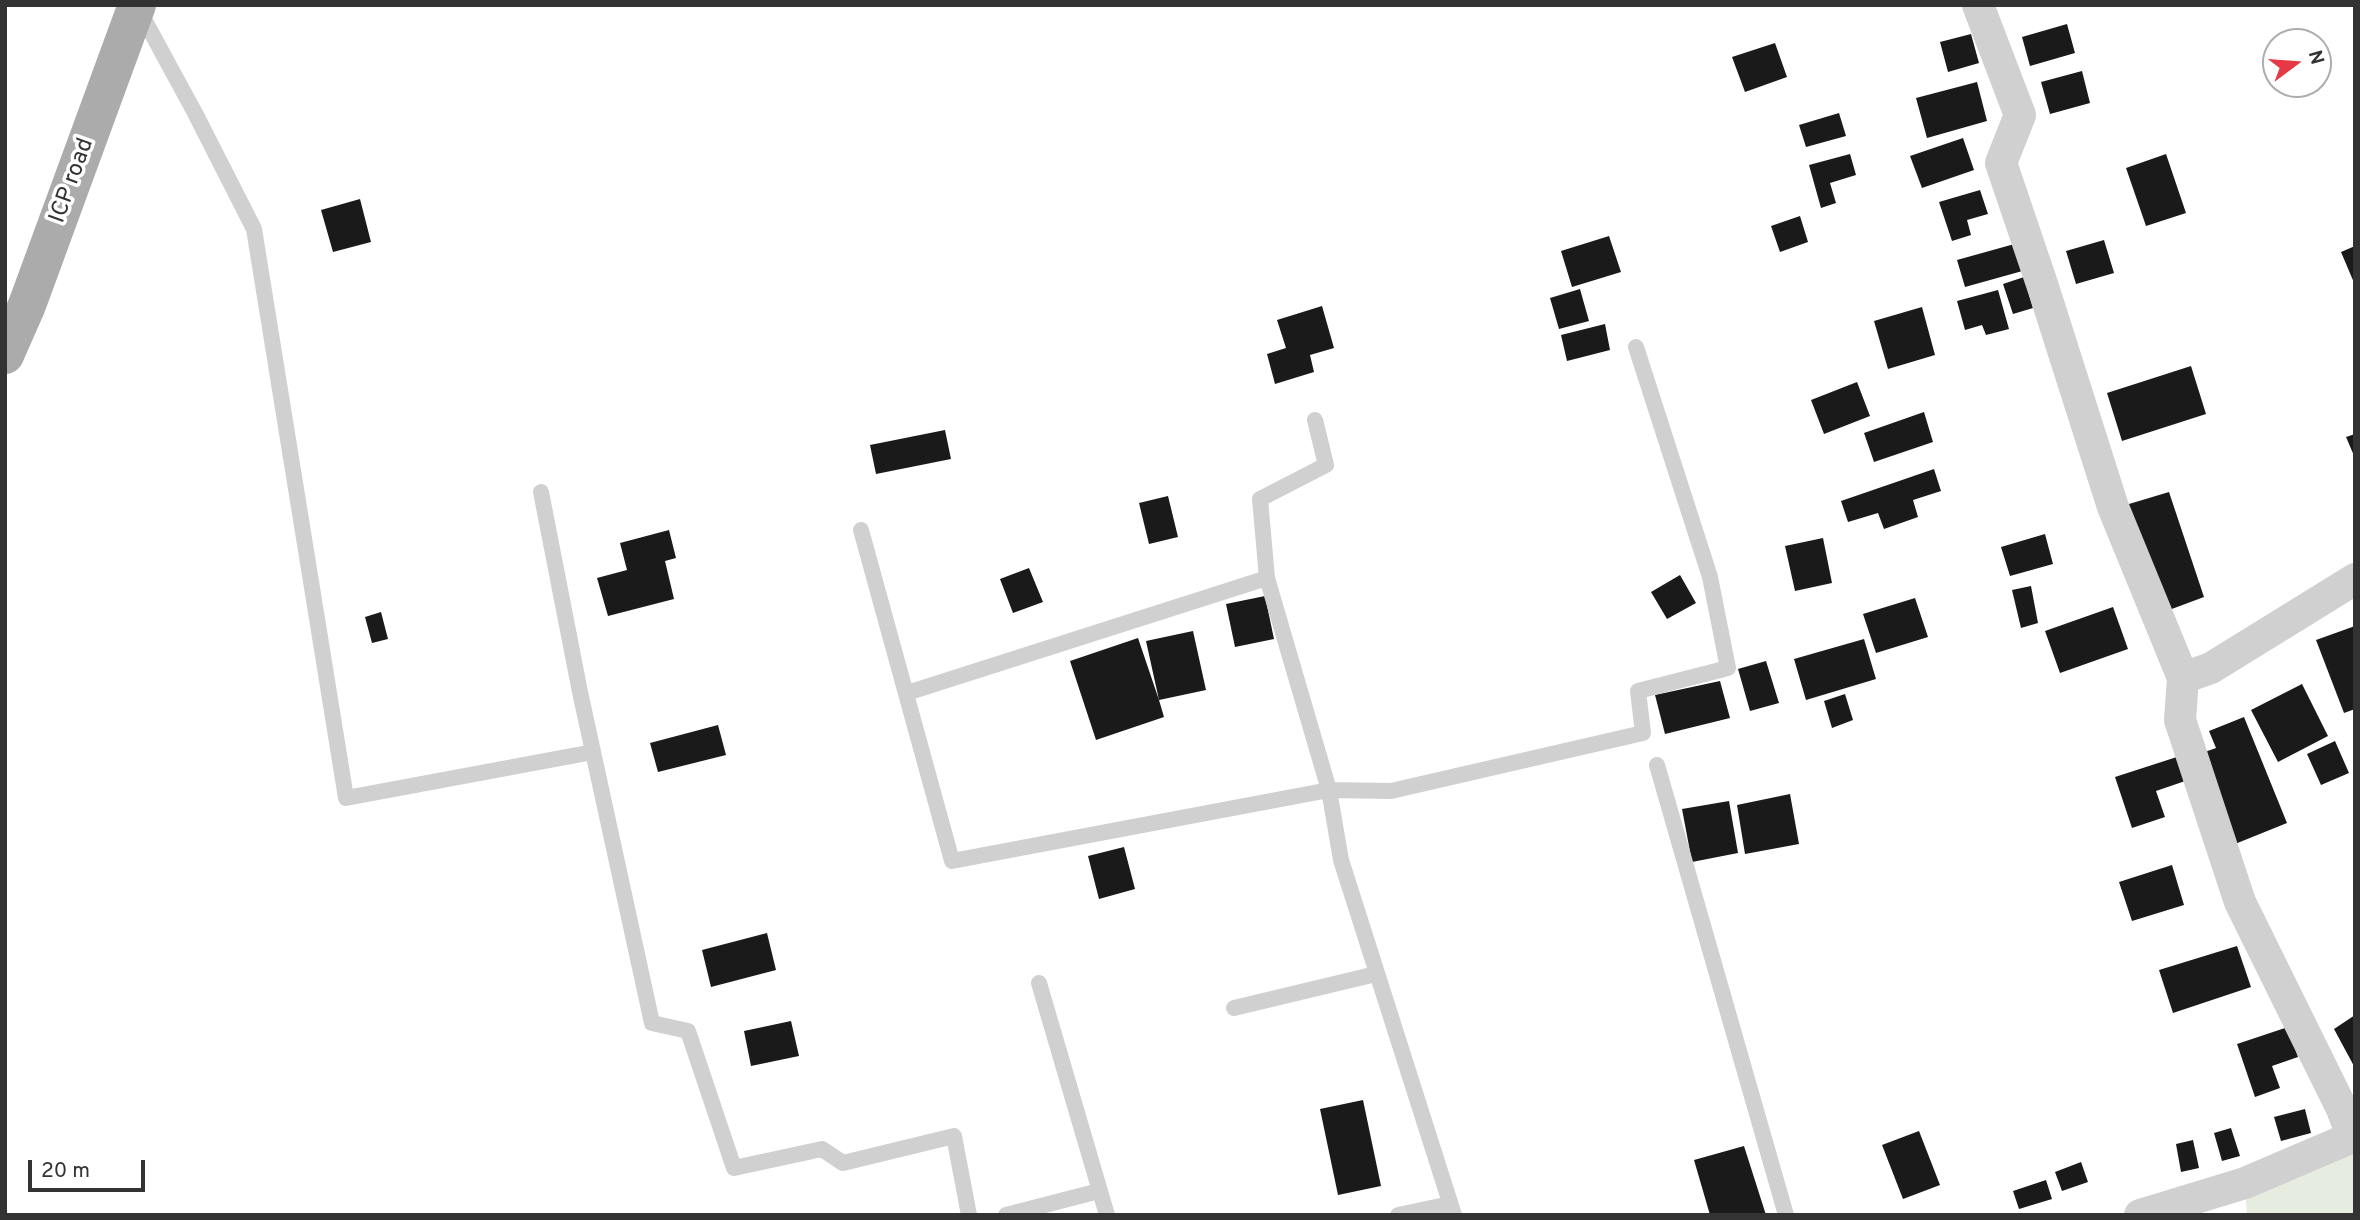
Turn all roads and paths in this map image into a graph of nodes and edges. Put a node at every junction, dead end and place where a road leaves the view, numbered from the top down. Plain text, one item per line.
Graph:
1 (1978, 5) edge
2 (137, 6) edge
3 (1636, 347) dead end
4 (5, 355) edge
5 (1315, 420) dead end
6 (541, 492) dead end
7 (861, 530) dead end
8 (1267, 578) junction
9 (2355, 579) edge
10 (2183, 678) junction
11 (907, 693) junction
12 (593, 752) junction
13 (1657, 765) dead end
14 (1329, 790) junction
15 (1376, 974) junction
16 (1039, 983) dead end
17 (1234, 1008) dead end
18 (2354, 1137) edge
19 (1099, 1191) junction
20 (1452, 1209) edge
21 (969, 1215) edge
22 (1006, 1215) edge
23 (1107, 1215) edge
24 (1398, 1215) edge
25 (1786, 1215) edge
26 (2140, 1215) edge

1 - 10 street
2 - 4 main road, ICP road
2 - 12 lane
3 - 14 lane
5 - 8 lane
6 - 12 lane
7 - 11 lane
8 - 11 lane
8 - 14 lane
9 - 10 street
10 - 18 street
11 - 14 lane
12 - 21 lane
13 - 25 lane
14 - 15 lane
15 - 17 lane
15 - 20 lane
16 - 19 lane
18 - 26 street
19 - 22 lane
19 - 23 lane
20 - 24 lane

